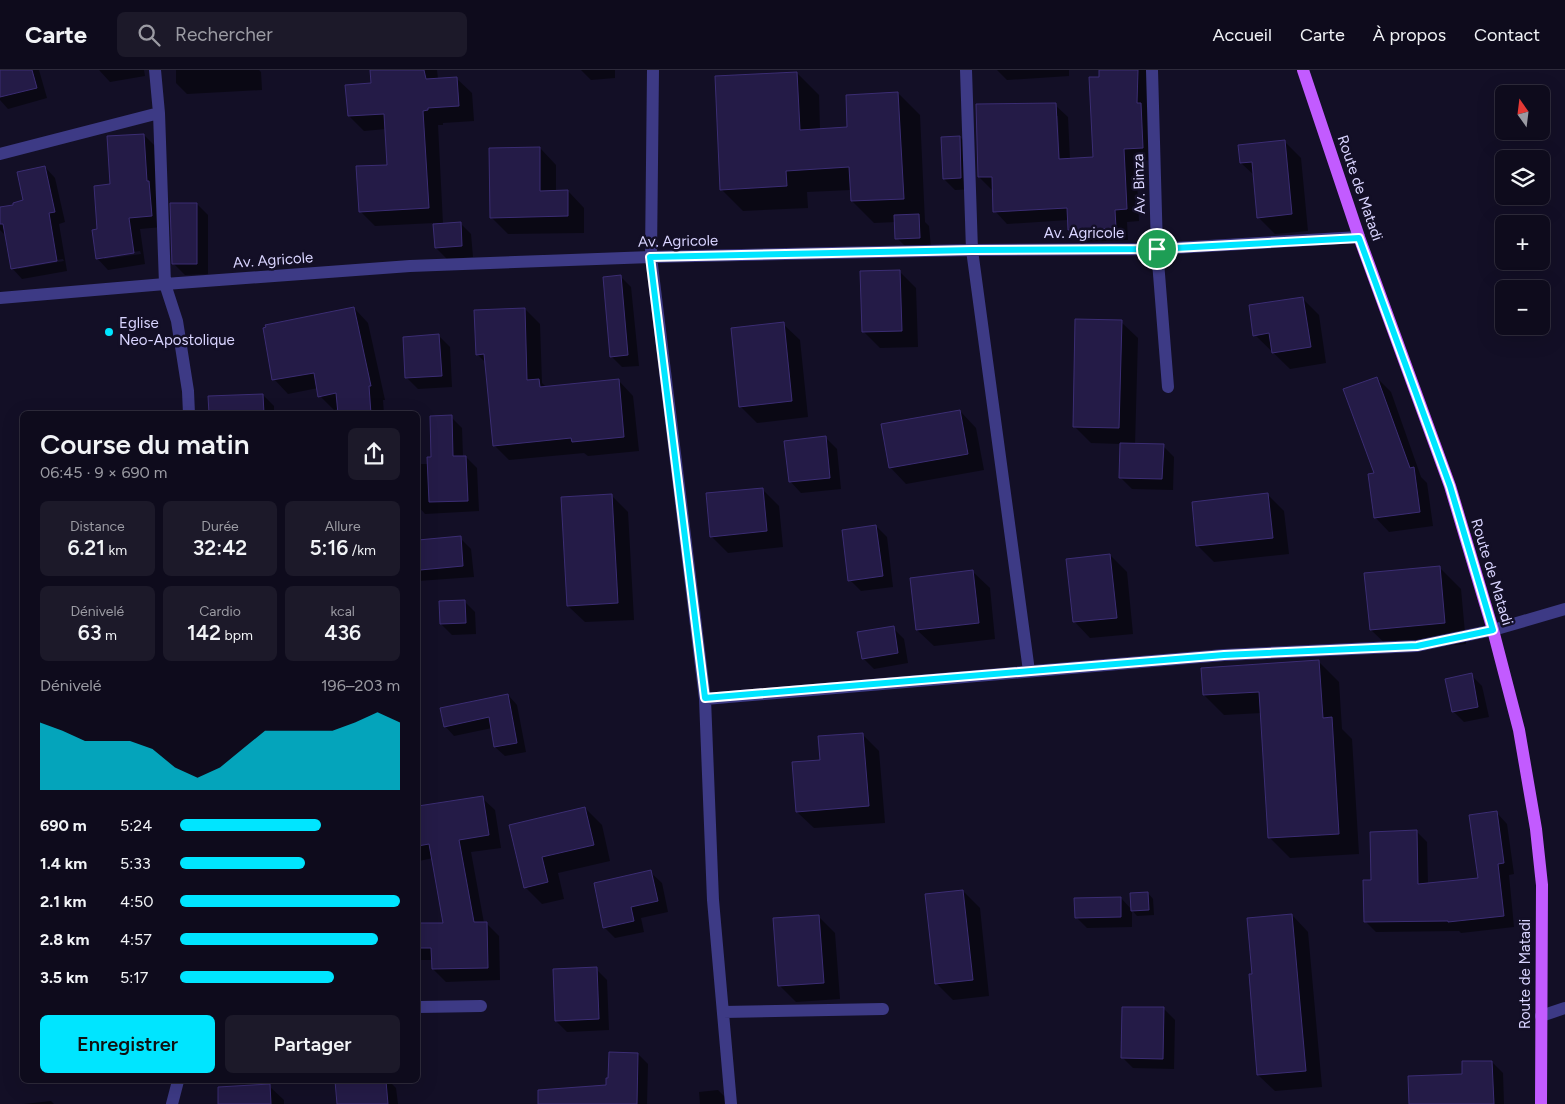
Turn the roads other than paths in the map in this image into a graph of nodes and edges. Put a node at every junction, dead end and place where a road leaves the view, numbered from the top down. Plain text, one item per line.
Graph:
1 (155, 70) edge
2 (653, 70) edge
3 (966, 70) edge
4 (1152, 70) edge
5 (1303, 70) edge
6 (159, 113) junction
7 (0, 154) edge
8 (1359, 238) junction
9 (1157, 249) junction
10 (972, 250) junction
11 (650, 257) junction
12 (165, 284) junction
13 (0, 298) edge
14 (1168, 387) dead end
15 (189, 411) edge
16 (1565, 609) edge
17 (1493, 630) junction
18 (1029, 671) junction
19 (705, 698) junction
20 (481, 1006) dead end
21 (420, 1007) edge
22 (1565, 1008) edge
23 (883, 1009) dead end
24 (723, 1012) junction
25 (1541, 1016) junction
26 (177, 1083) edge
27 (172, 1104) edge
28 (731, 1104) edge
29 (1541, 1104) edge

1 - 6 street
2 - 11 street
3 - 10 street
4 - 9 street, Av. Binza
5 - 8 main road, Route de Matadi
6 - 7 street
6 - 12 street
8 - 9 street, Av. Agricole
8 - 17 main road, Route de Matadi
9 - 10 street, Av. Agricole
9 - 14 street, Av. Binza
10 - 11 street, Av. Agricole
10 - 18 street
11 - 12 street, Av. Agricole
11 - 19 street
12 - 13 street, Av. Agricole
12 - 15 street
16 - 17 street
17 - 18 street
17 - 25 main road, Route de Matadi
18 - 19 street
19 - 24 street
20 - 21 street
22 - 25 street
23 - 24 street
24 - 28 street
25 - 29 main road, Route de Matadi
26 - 27 street

